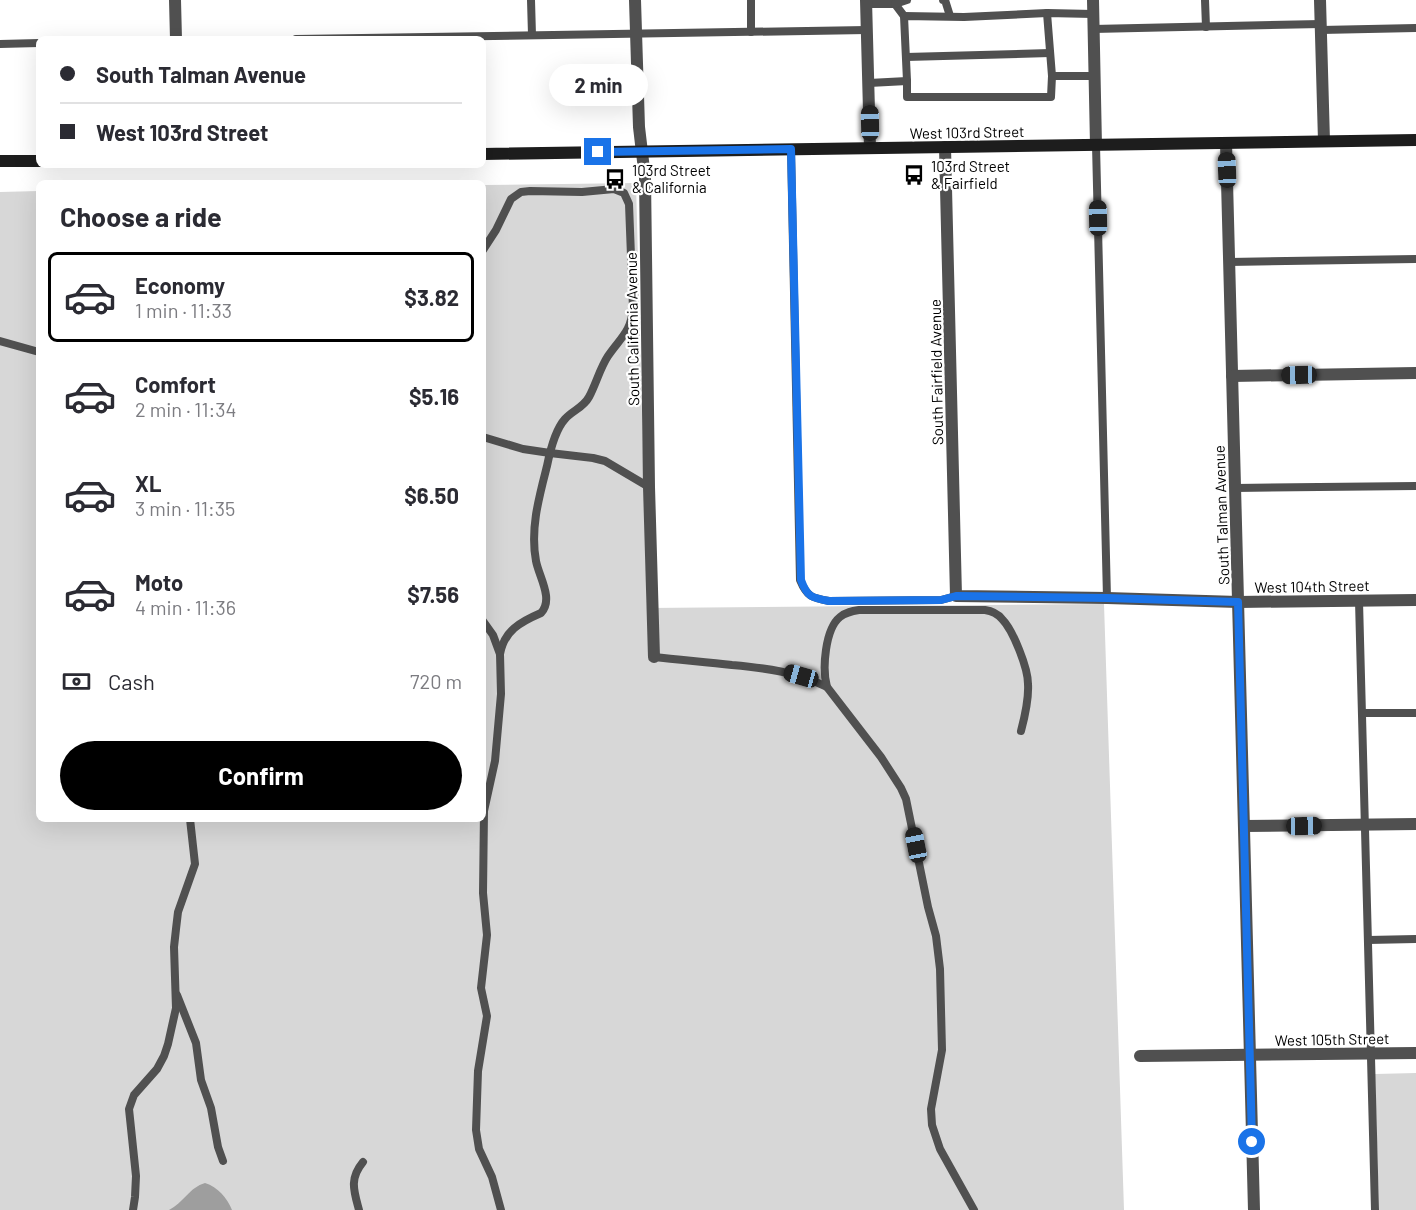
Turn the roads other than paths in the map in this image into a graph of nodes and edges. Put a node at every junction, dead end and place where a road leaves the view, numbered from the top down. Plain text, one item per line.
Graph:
1 (176, 0) edge
2 (531, 0) edge
3 (635, 0) edge
4 (751, 0) edge
5 (907, 0) edge
6 (944, 0) edge
7 (1093, 0) edge
8 (1205, 0) edge
9 (1320, 0) edge
10 (866, 2) edge
11 (895, 4) junction
12 (1047, 13) junction
13 (1093, 14) junction
14 (904, 16) junction
15 (950, 16) junction
16 (1206, 27) junction
17 (1321, 27) junction
18 (1416, 28) edge
19 (1093, 29) junction
20 (867, 30) junction
21 (751, 32) junction
22 (636, 33) junction
23 (532, 35) junction
24 (176, 36) edge
25 (473, 36) edge
26 (36, 43) edge
27 (0, 44) edge
28 (1050, 53) junction
29 (906, 57) junction
30 (1052, 76) junction
31 (1095, 76) junction
32 (907, 81) junction
33 (869, 83) junction
34 (1416, 140) edge
35 (1324, 141) junction
36 (1226, 142) junction
37 (1096, 144) junction
38 (945, 147) junction
39 (870, 148) junction
40 (791, 149) junction
41 (641, 152) junction
42 (486, 154) edge
43 (0, 161) edge
44 (36, 161) edge
45 (486, 245) edge
46 (1416, 259) edge
47 (1229, 262) junction
48 (0, 341) edge
49 (36, 351) edge
50 (1416, 373) edge
51 (1232, 376) junction
52 (486, 438) edge
53 (550, 453) junction
54 (1416, 486) edge
55 (650, 487) junction
56 (1235, 488) junction
57 (956, 596) junction
58 (1107, 598) junction
59 (1416, 600) edge
60 (1359, 601) junction
61 (1238, 602) junction
62 (486, 625) edge
63 (500, 654) junction
64 (654, 657) joint
65 (827, 687) junction
66 (1416, 712) edge
67 (1362, 713) junction
68 (1021, 731) dead end
69 (486, 798) edge
70 (190, 822) edge
71 (484, 822) edge
72 (1416, 824) edge
73 (1364, 825) junction
74 (1244, 826) junction
75 (1416, 939) edge
76 (1368, 940) junction
77 (176, 993) junction
78 (1371, 1053) junction
79 (1416, 1053) edge
80 (1250, 1055) junction
81 (1140, 1056) dead end
82 (223, 1161) dead end
83 (363, 1162) dead end
84 (133, 1210) edge
85 (359, 1210) edge
86 (501, 1210) edge
87 (974, 1210) edge
88 (1254, 1210) edge
89 (1375, 1210) edge

1 - 24 street
2 - 23 lane
3 - 22 street, South California Avenue
4 - 21 lane
5 - 11 lane
6 - 15 lane
7 - 13 street
8 - 16 lane
9 - 17 street
10 - 11 lane
10 - 20 street
11 - 14 lane
12 - 13 lane
12 - 15 lane
12 - 28 lane
13 - 19 street
14 - 15 lane
14 - 29 lane
16 - 17 lane
16 - 19 lane
17 - 18 lane
17 - 35 street
19 - 31 street
20 - 21 lane
20 - 33 street
21 - 22 lane
22 - 23 lane
22 - 41 street, South California Avenue
23 - 25 lane
26 - 27 lane
28 - 29 lane
28 - 30 lane
29 - 32 lane
30 - 31 lane
30 - 32 lane
31 - 37 street
32 - 33 lane
33 - 39 street
34 - 35 main road, West 103rd Street
35 - 36 main road, West 103rd Street
36 - 37 main road, West 103rd Street
36 - 47 street, South Talman Avenue
37 - 38 main road, West 103rd Street
37 - 58 lane
38 - 39 main road, West 103rd Street
38 - 57 street, South Fairfield Avenue
39 - 40 main road, West 103rd Street
40 - 41 main road, West 103rd Street
40 - 57 lane
41 - 42 main road, West 103rd Street
41 - 55 street, South California Avenue
43 - 44 main road
45 - 53 lane
46 - 47 lane
47 - 51 street, South Talman Avenue
48 - 49 lane
50 - 51 street
51 - 56 street, South Talman Avenue
52 - 53 lane
53 - 55 lane
53 - 63 lane
54 - 56 lane
55 - 64 street, South California Avenue
56 - 61 street, South Talman Avenue
57 - 58 street, West 104th Street
58 - 61 street, West 104th Street
59 - 60 street, West 104th Street
60 - 61 street, West 104th Street
60 - 67 lane
61 - 74 street, South Talman Avenue
62 - 63 lane
63 - 69 lane
64 - 65 lane
65 - 68 lane
65 - 87 lane
66 - 67 lane
67 - 73 lane
70 - 77 lane
71 - 86 lane
72 - 73 street
73 - 74 street
73 - 76 lane
74 - 80 street, South Talman Avenue
75 - 76 lane
76 - 78 lane
77 - 82 lane
77 - 84 lane
78 - 79 street, West 105th Street
78 - 80 street, West 105th Street
78 - 89 lane
80 - 81 street, West 105th Street
80 - 88 street, South Talman Avenue
83 - 85 lane

